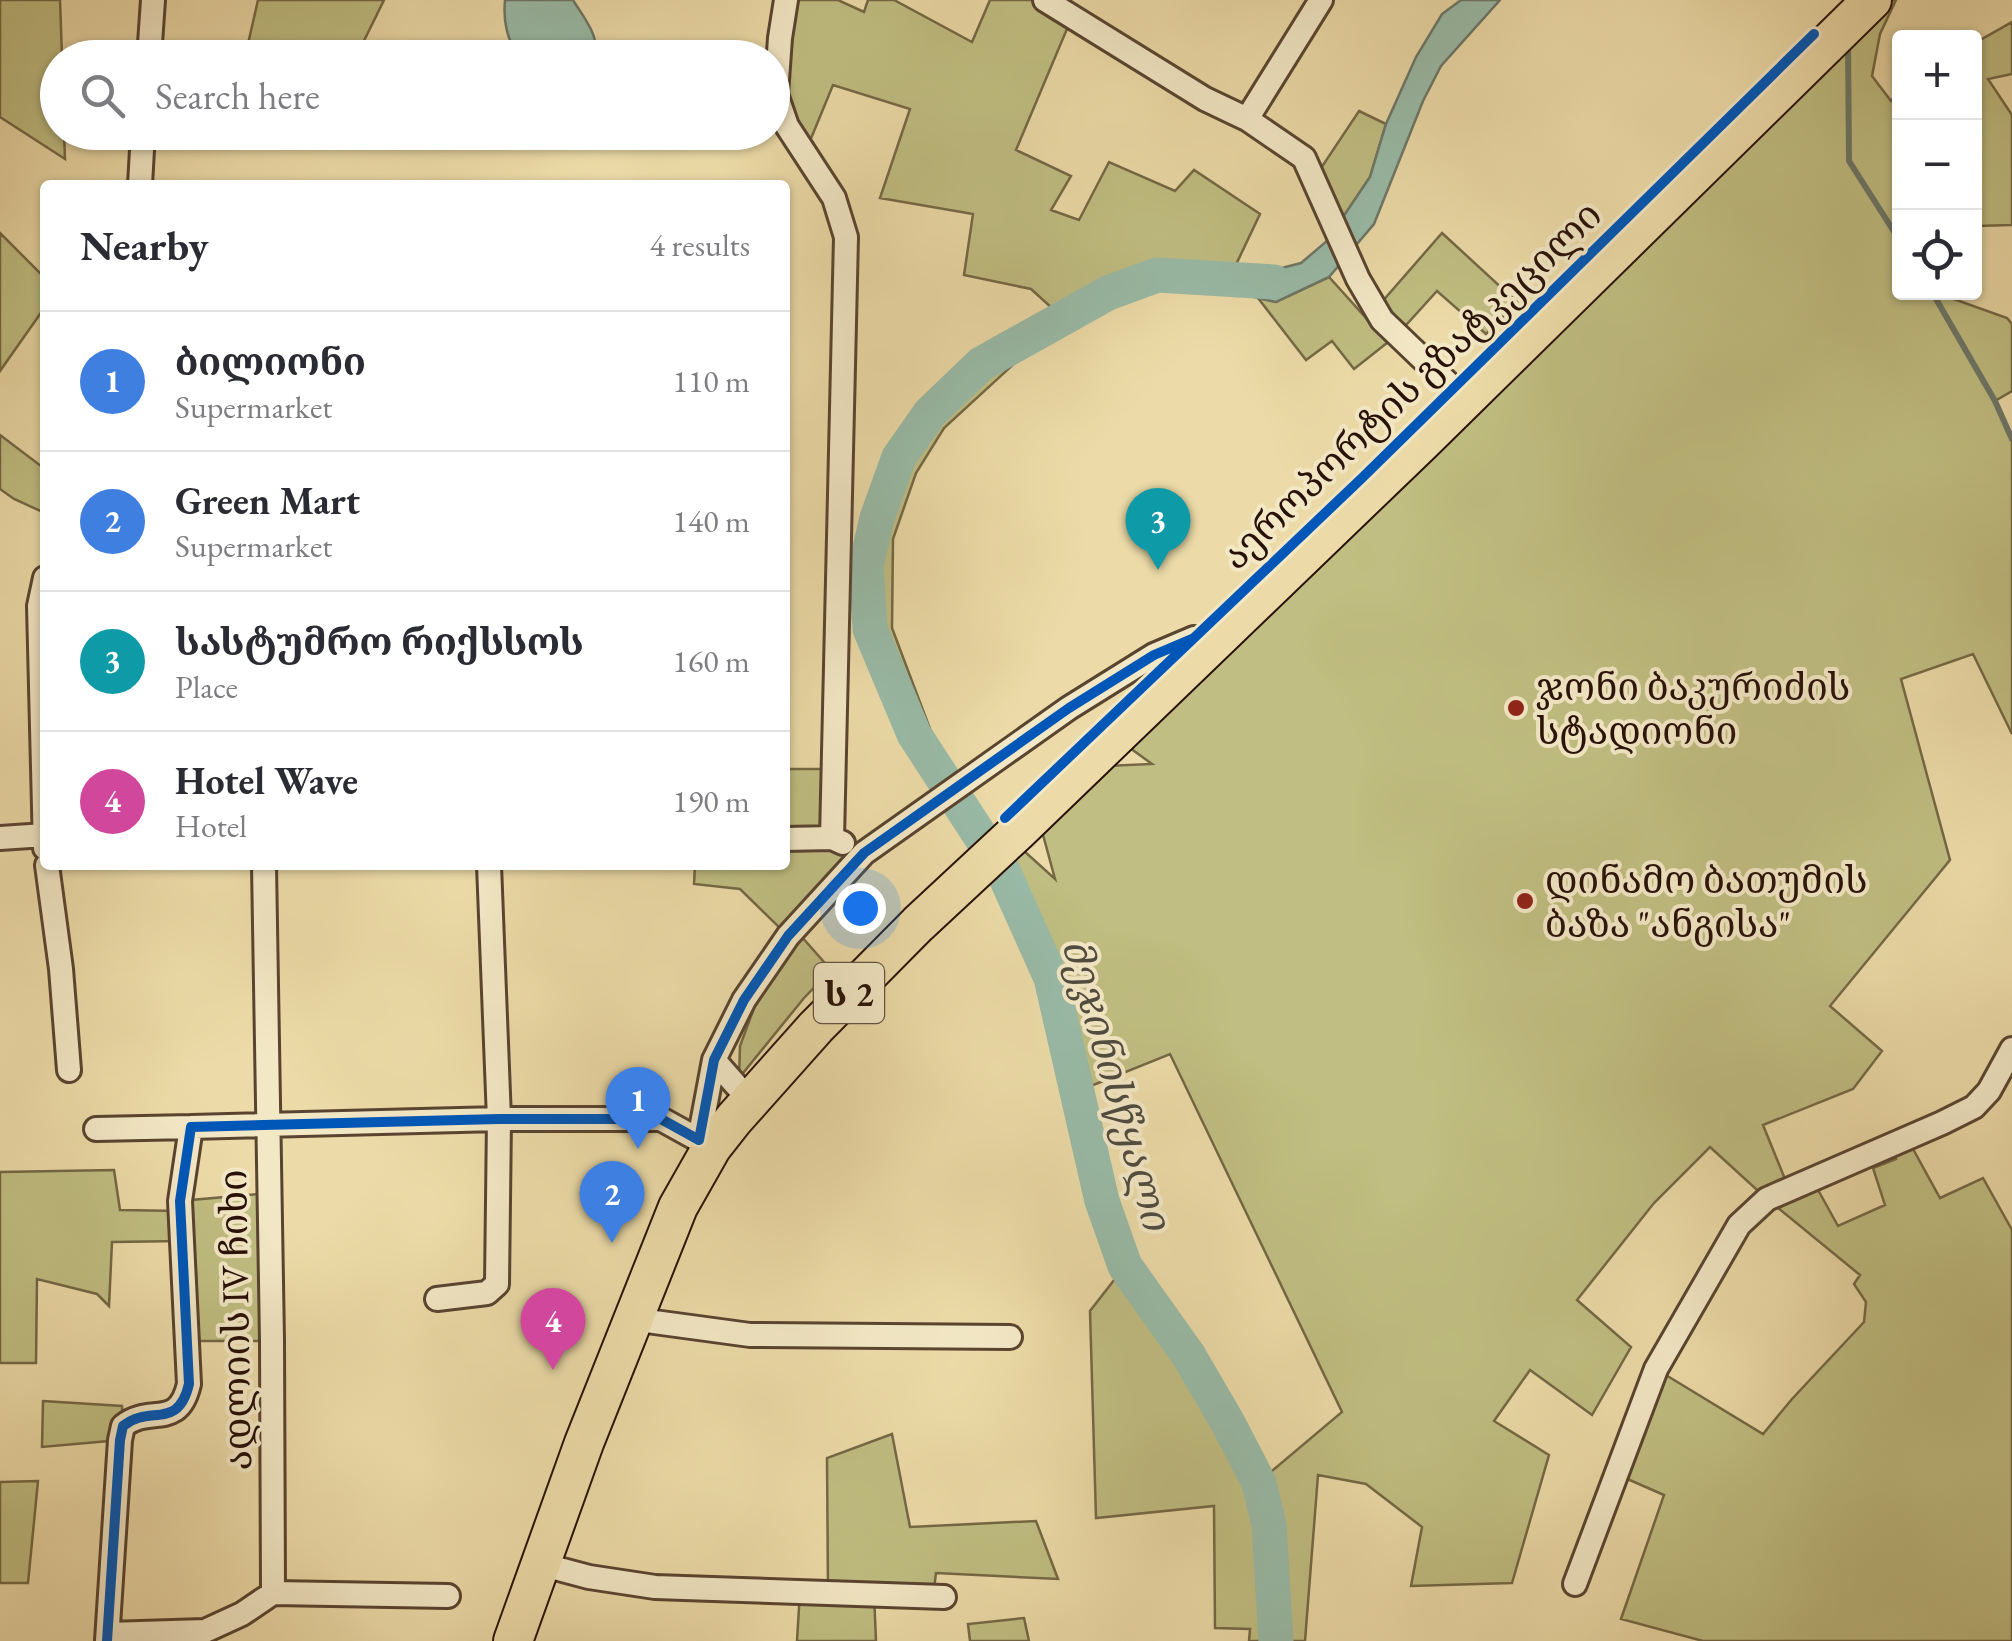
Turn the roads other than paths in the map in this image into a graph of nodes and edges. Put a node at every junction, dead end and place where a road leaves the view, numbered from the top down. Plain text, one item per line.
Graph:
1 (153, 0) edge
2 (786, 0) edge
3 (1045, 0) edge
4 (1322, 0) edge
5 (1847, 0) edge
6 (1872, 0) edge
7 (150, 40) edge
8 (780, 40) edge
9 (1820, 40) junction
10 (1247, 119) junction
11 (790, 131) edge
12 (142, 150) edge
13 (140, 180) edge
14 (1453, 388) junction
15 (1194, 638) junction
16 (1012, 824) junction
17 (0, 838) edge
18 (790, 838) edge
19 (832, 838) junction
20 (40, 840) edge
21 (864, 853) junction
22 (48, 870) edge
23 (264, 870) edge
24 (489, 870) edge
25 (2012, 1049) edge
26 (714, 1060) junction
27 (69, 1070) dead end
28 (744, 1096) junction
29 (499, 1119) junction
30 (268, 1124) junction
31 (96, 1128) dead end
32 (190, 1128) junction
33 (698, 1140) junction
34 (437, 1299) dead end
35 (632, 1319) junction
36 (1010, 1337) dead end
37 (540, 1564) junction
38 (1575, 1584) dead end
39 (273, 1594) junction
40 (448, 1596) dead end
41 (944, 1597) dead end
42 (108, 1637) edge
43 (498, 1641) edge
44 (513, 1641) edge

1 - 7 street
2 - 8 street
3 - 10 street
4 - 10 street
5 - 9 highway, აეროპორტის გზატკეცილი / ს 2
6 - 9 highway, აეროპორტის გზატკეცილი / ს 2
9 - 14 highway, აეროპორტის გზატკეცილი / ს 2
9 - 16 highway, აეროპორტის გზატკეცილი / ს 2
10 - 14 street
11 - 19 street
12 - 13 street
14 - 15 highway, აეროპორტის გზატკეცილი / ს 2
15 - 16 highway, აეროპორტის გზატკეცილი / ს 2
15 - 21 street
16 - 28 highway, აეროპორტის გზატკეცილი / ს 2
17 - 20 street
18 - 19 street
19 - 21 street
21 - 26 street
22 - 27 street
23 - 30 street, ადლიის IV ჩიხი
24 - 29 street
25 - 38 street
26 - 28 street
26 - 33 street
28 - 33 highway, აეროპორტის გზატკეცილი / ს 2
28 - 35 highway, აეროპორტის გზატკეცილი / ს 2
29 - 30 street
29 - 33 street
29 - 34 street
30 - 32 street
30 - 39 street, ადლიის IV ჩიხი
31 - 32 street
32 - 42 street
33 - 43 highway, აეროპორტის გზატკეცილი / ს 2
35 - 36 street
35 - 37 highway, აეროპორტის გზატკეცილი / ს 2
37 - 41 street
37 - 44 highway, აეროპორტის გზატკეცილი / ს 2
39 - 40 street
39 - 42 street

